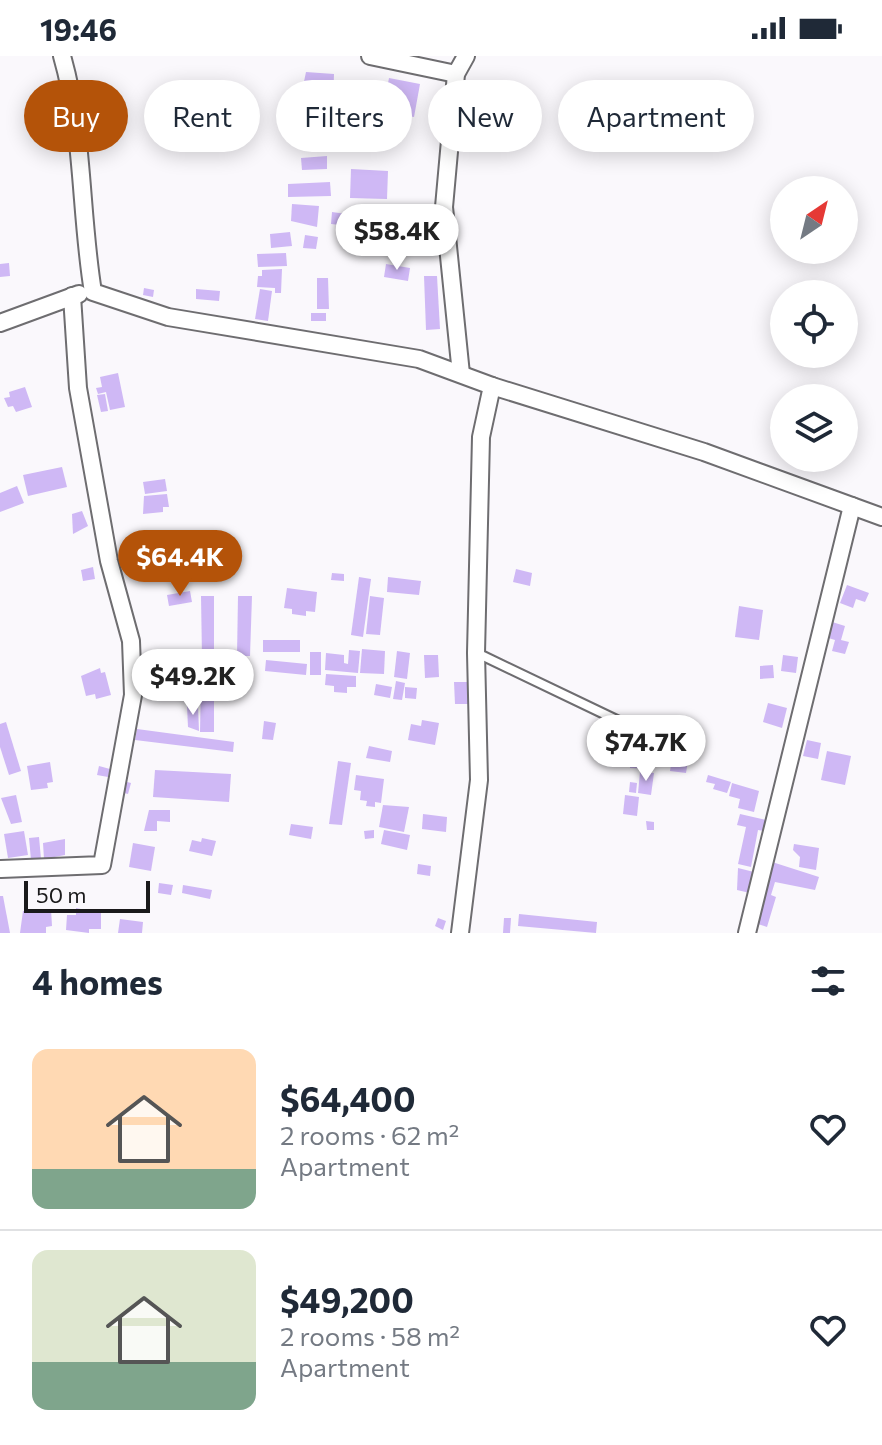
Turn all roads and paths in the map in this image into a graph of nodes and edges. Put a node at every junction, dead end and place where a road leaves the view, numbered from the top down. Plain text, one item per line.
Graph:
1 (62, 56) edge
2 (370, 56) edge
3 (466, 56) edge
4 (456, 74) junction
5 (93, 292) junction
6 (72, 296) junction
7 (0, 323) edge
8 (461, 374) junction
9 (492, 386) junction
10 (852, 506) junction
11 (882, 517) edge
12 (476, 653) junction
13 (621, 722) dead end
14 (1, 869) edge
15 (460, 933) edge
16 (747, 933) edge

1 - 5 street
2 - 4 street
3 - 4 street
4 - 8 street
5 - 6 street
5 - 8 street
6 - 7 street
6 - 14 street
8 - 9 street
9 - 10 street
9 - 12 street
10 - 11 street
10 - 16 street
12 - 13 lane
12 - 15 street

